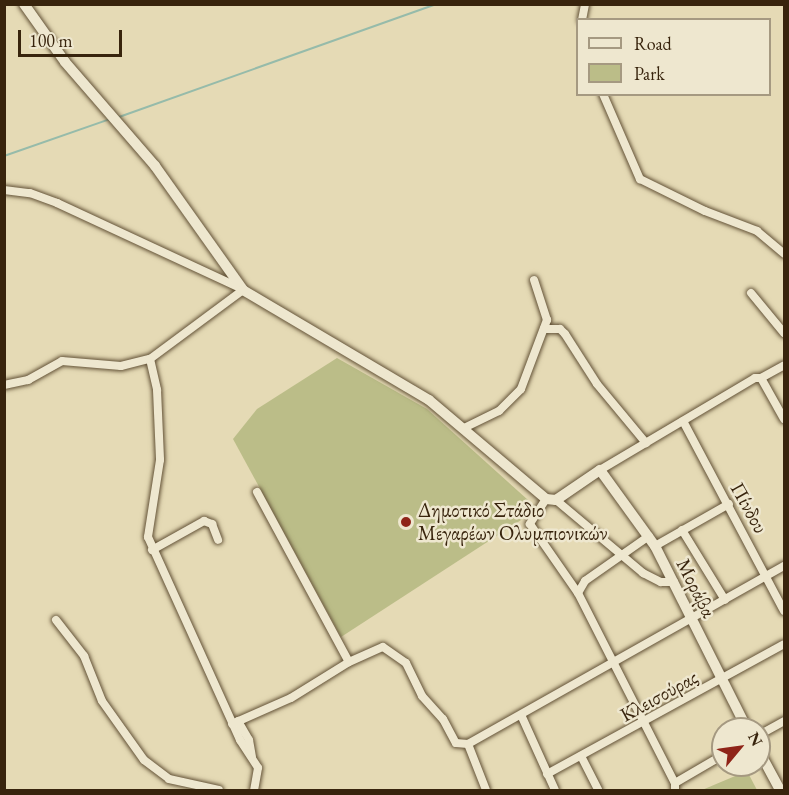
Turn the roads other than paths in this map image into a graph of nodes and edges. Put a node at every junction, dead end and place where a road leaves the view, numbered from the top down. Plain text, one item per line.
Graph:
1 (24, 4) edge
2 (604, 96) edge
3 (4, 190) edge
4 (784, 254) edge
5 (534, 280) dead end
6 (243, 290) junction
7 (751, 293) dead end
8 (544, 329) junction
9 (784, 333) edge
10 (150, 359) junction
11 (784, 365) edge
12 (758, 378) junction
13 (4, 386) edge
14 (784, 419) edge
15 (682, 421) junction
16 (464, 428) junction
17 (646, 443) junction
18 (600, 470) junction
19 (257, 492) dead end
20 (551, 500) junction
21 (729, 504) junction
22 (682, 530) junction
23 (218, 540) dead end
24 (652, 541) junction
25 (153, 550) junction
26 (622, 556) junction
27 (784, 566) edge
28 (767, 576) junction
29 (674, 582) junction
30 (578, 593) junction
31 (725, 600) junction
32 (784, 611) edge
33 (691, 617) junction
34 (56, 620) dead end
35 (784, 644) edge
36 (612, 661) junction
37 (350, 662) junction
38 (722, 680) junction
39 (522, 717) junction
40 (741, 717) edge
41 (235, 723) junction
42 (644, 724) junction
43 (468, 744) junction
44 (581, 756) junction
45 (711, 763) edge
46 (771, 773) edge
47 (547, 774) junction
48 (675, 787) edge
49 (219, 790) edge
50 (254, 790) edge
51 (486, 790) edge
52 (555, 790) edge
53 (598, 790) edge
54 (780, 790) edge

1 - 6 street
2 - 4 street
3 - 6 street
5 - 8 street
6 - 10 street
6 - 16 street
7 - 9 street
8 - 16 street
8 - 17 street
10 - 13 street
10 - 25 street
11 - 12 street
12 - 14 street
12 - 15 street
15 - 17 street
15 - 21 street, Πίνδου
16 - 20 street
17 - 18 street
18 - 20 street
18 - 24 street, Μοράβα
19 - 37 street
20 - 26 street
20 - 30 street
21 - 22 street
21 - 28 street, Πίνδου
22 - 24 street
22 - 31 street
23 - 25 street
24 - 26 street
24 - 29 street, Μοράβα
25 - 41 street
26 - 29 street
26 - 30 street
27 - 28 street
28 - 31 street
28 - 32 street, Πίνδου
29 - 33 street, Μοράβα
30 - 36 street
31 - 33 street
33 - 36 street
33 - 38 street, Μοράβα
34 - 49 street
35 - 38 street, Κλεισούρας
36 - 39 street
36 - 42 street
37 - 41 street
37 - 43 street
38 - 40 street, Μοράβα
38 - 42 street, Κλεισούρας
39 - 43 street
39 - 47 street
41 - 50 street
42 - 44 street, Κλεισούρας
42 - 48 street
43 - 51 street
44 - 47 street, Κλεισούρας
44 - 53 street
45 - 48 street
46 - 54 street
47 - 52 street

